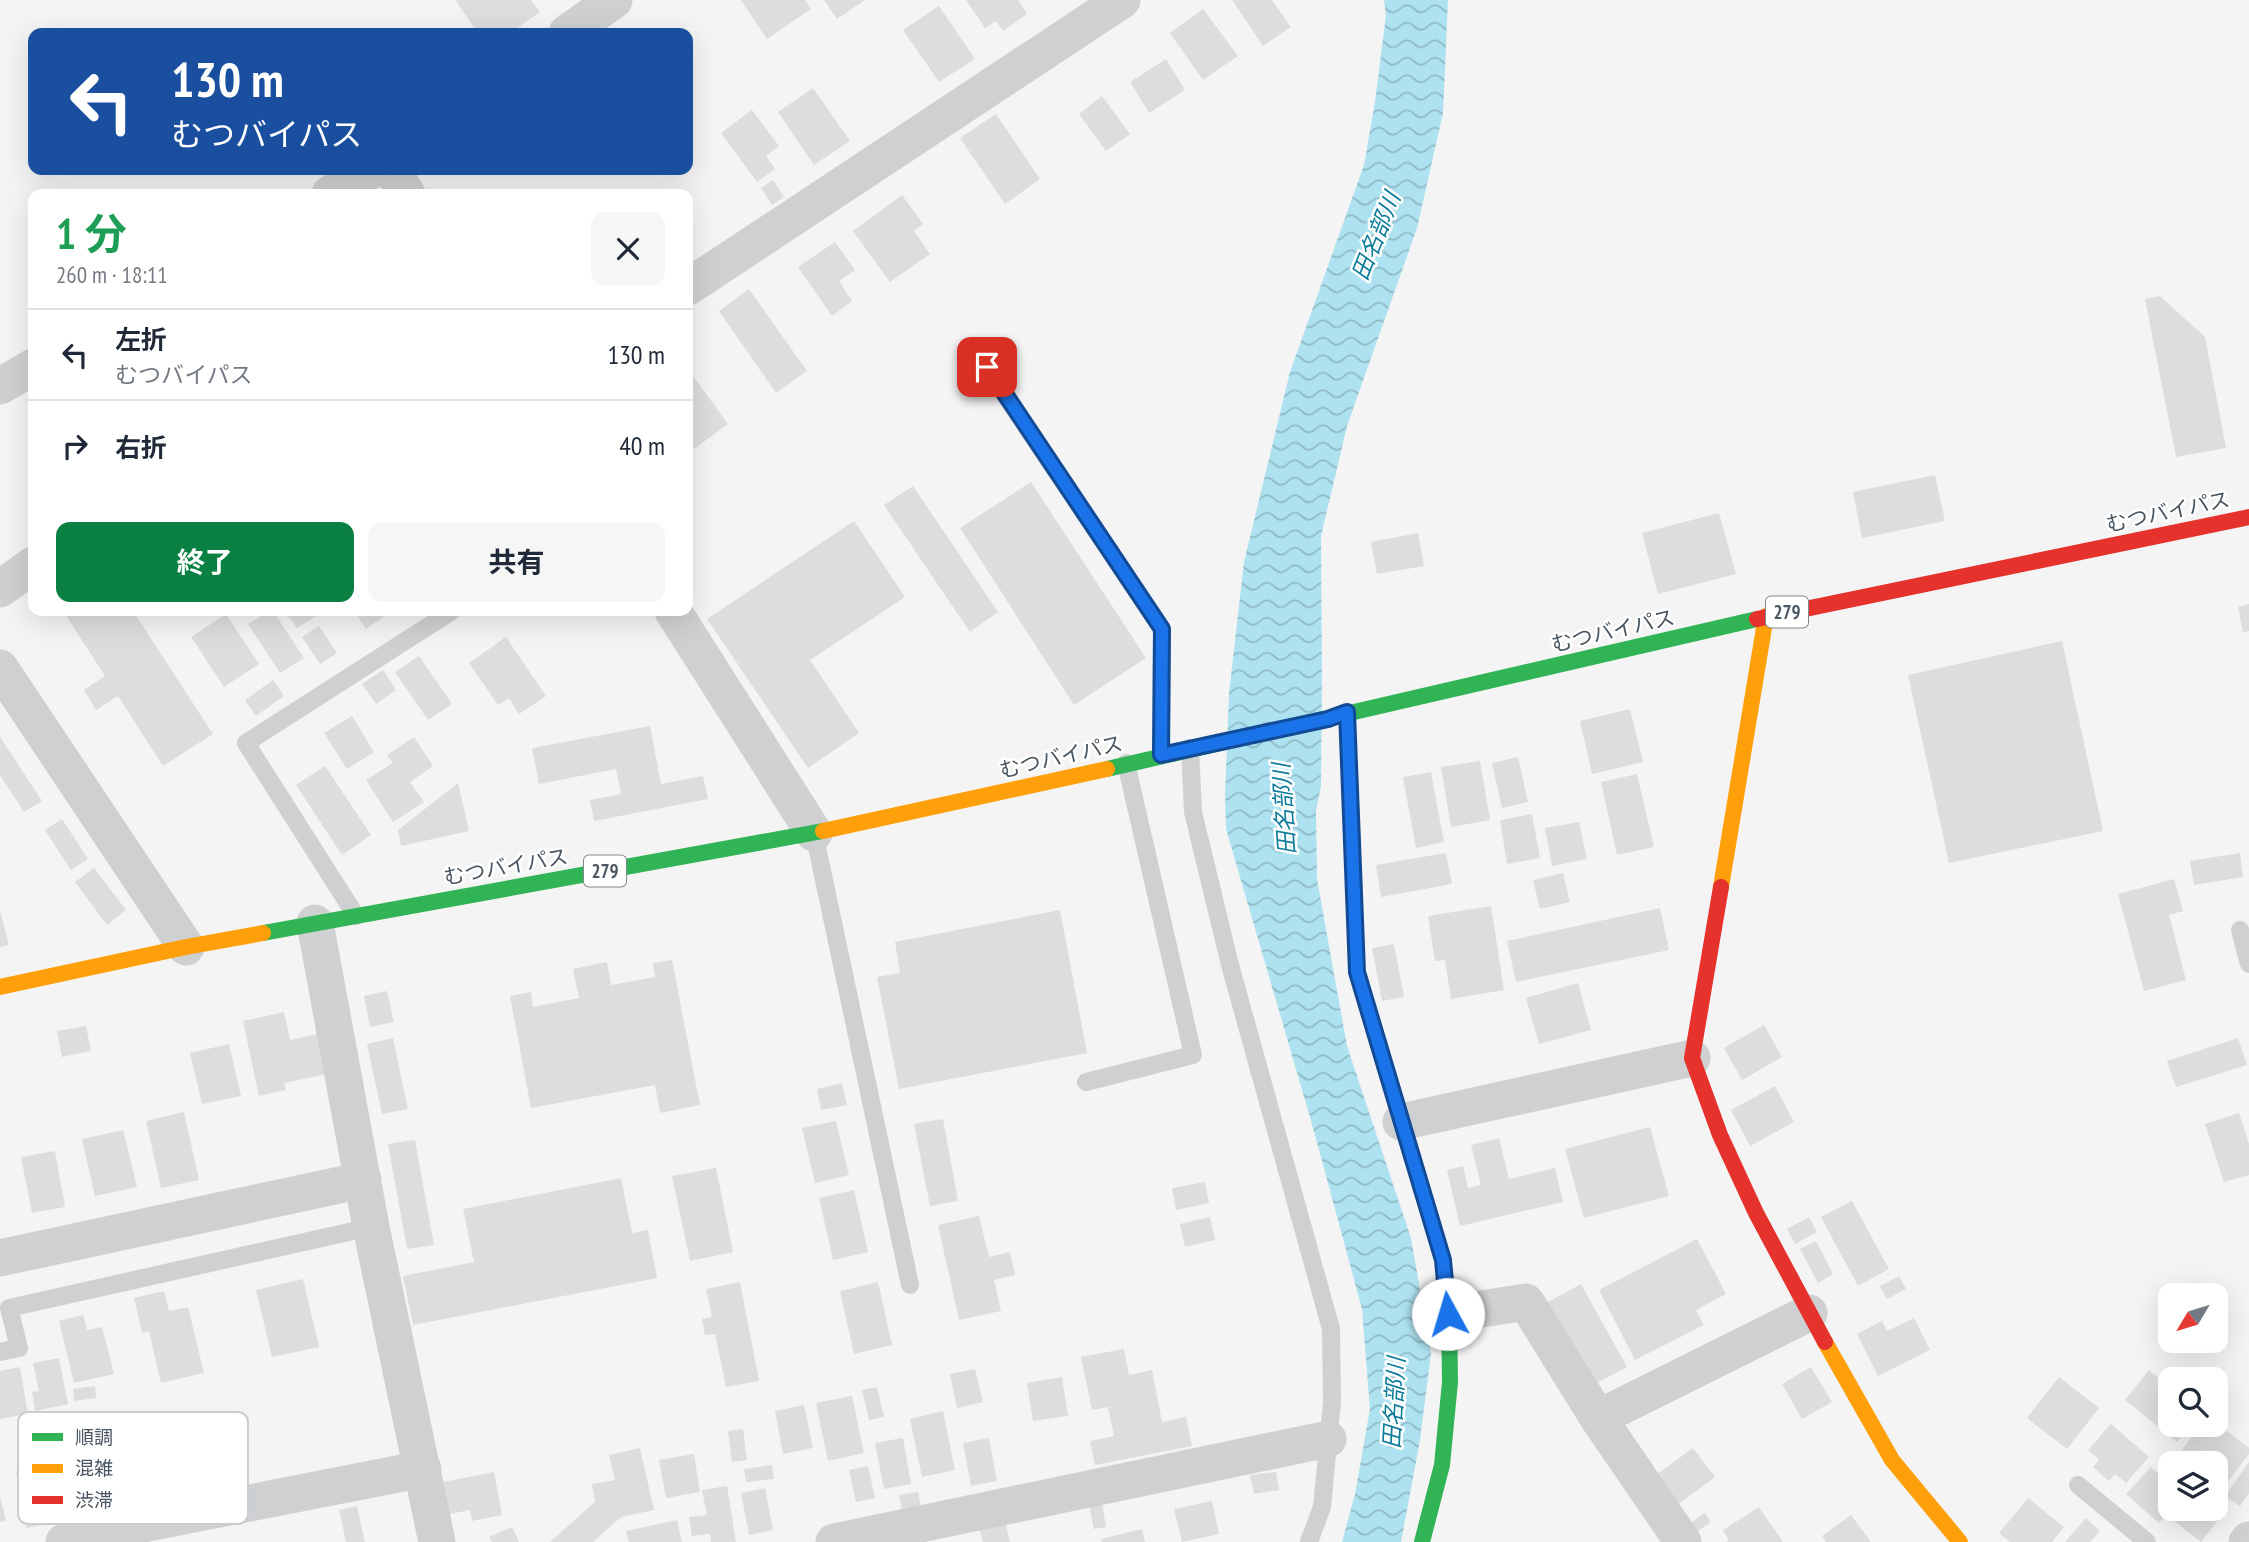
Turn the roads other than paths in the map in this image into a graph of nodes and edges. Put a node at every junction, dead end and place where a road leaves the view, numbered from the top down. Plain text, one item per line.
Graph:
1 (614, 0) edge
2 (1122, 0) edge
3 (574, 28) edge
4 (363, 175) edge
5 (339, 189) edge
6 (693, 284) edge
7 (972, 346) dead end
8 (28, 370) edge
9 (0, 386) edge
10 (2249, 517) edge
11 (28, 569) edge
12 (0, 589) edge
13 (444, 616) edge
14 (676, 616) edge
15 (1766, 616) junction
16 (0, 668) edge
17 (1347, 712) junction
18 (1199, 746) junction
19 (1161, 755) junction
20 (1126, 763) junction
21 (814, 833) junction
22 (356, 916) junction
23 (315, 923) junction
24 (2240, 930) dead end
25 (186, 947) junction
26 (2249, 964) edge
27 (0, 987) edge
28 (1692, 1058) junction
29 (1086, 1082) dead end
30 (1401, 1122) junction
31 (363, 1180) junction
32 (371, 1227) junction
33 (0, 1258) edge
34 (910, 1285) dead end
35 (1448, 1314) junction
36 (1809, 1314) junction
37 (0, 1352) edge
38 (1598, 1418) junction
39 (1328, 1439) junction
40 (423, 1469) junction
41 (2078, 1485) dead end
42 (248, 1503) edge
43 (143, 1524) edge
44 (1945, 1536) edge
45 (64, 1542) edge
46 (437, 1542) edge
47 (834, 1542) edge
48 (1309, 1542) edge
49 (1422, 1542) edge
50 (1683, 1542) edge
51 (2147, 1542) edge

1 - 3 street
2 - 6 street
4 - 5 street
7 - 19 lane
8 - 9 street
10 - 15 main road, むつバイパス / 279
11 - 12 street
13 - 22 lane
14 - 21 street
15 - 17 main road, むつバイパス / 279
15 - 28 main road
16 - 25 street
17 - 18 main road, むつバイパス / 279
17 - 30 main road
18 - 19 main road, むつバイパス / 279
18 - 39 lane
19 - 20 main road, むつバイパス / 279
20 - 21 main road, むつバイパス / 279
20 - 29 lane
21 - 22 main road, むつバイパス / 279
21 - 34 lane
22 - 23 main road, むつバイパス / 279
23 - 25 main road, むつバイパス / 279
23 - 31 street
24 - 26 lane
25 - 27 main road, むつバイパス / 279
28 - 30 street
28 - 36 main road
30 - 35 main road
31 - 32 street
31 - 33 street
32 - 37 lane
32 - 40 street
35 - 38 street
35 - 49 main road
36 - 38 street
36 - 44 main road
38 - 50 street
39 - 47 street
39 - 48 lane
40 - 42 street
40 - 46 street
41 - 51 lane
43 - 45 street

